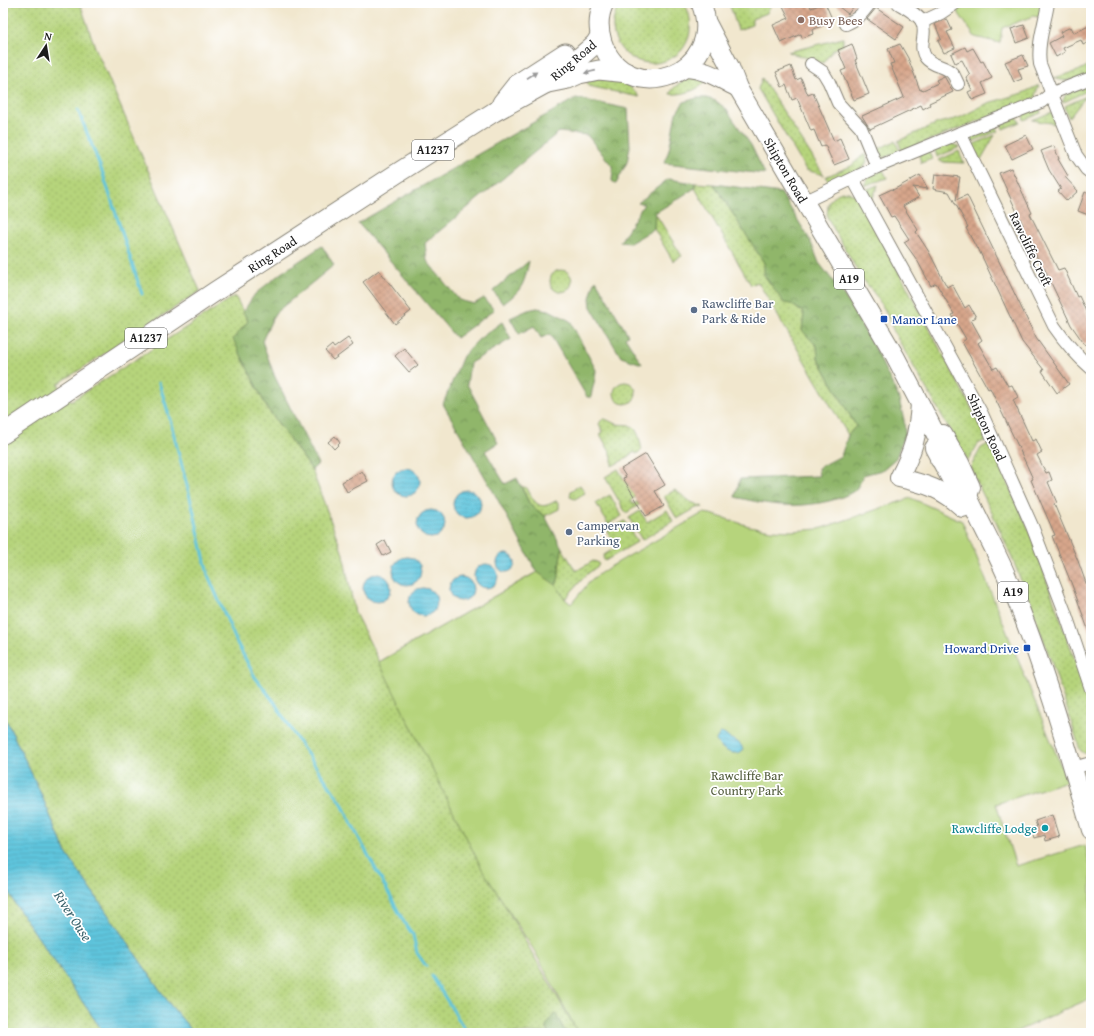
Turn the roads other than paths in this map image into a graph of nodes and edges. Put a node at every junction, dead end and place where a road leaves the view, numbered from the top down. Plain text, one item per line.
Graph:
1 (870, 3) edge
2 (898, 3) edge
3 (956, 3) edge
4 (1048, 3) edge
5 (602, 4) edge
6 (706, 11) edge
7 (922, 22) junction
8 (846, 24) dead end
9 (600, 36) junction
10 (812, 64) dead end
11 (686, 68) junction
12 (628, 73) junction
13 (1091, 78) edge
14 (546, 84) junction
15 (958, 84) dead end
16 (738, 88) junction
17 (1052, 93) junction
18 (494, 112) junction
19 (960, 133) junction
20 (877, 167) junction
21 (1091, 173) edge
22 (853, 179) junction
23 (804, 202) junction
24 (1091, 368) edge
25 (924, 411) junction
26 (3, 434) edge
27 (939, 459) junction
28 (960, 463) junction
29 (968, 496) junction
30 (980, 523) junction
31 (1091, 689) edge
32 (1091, 763) edge
33 (1073, 768) junction
34 (1091, 830) edge

1 - 8 street
2 - 7 street
3 - 7 street
4 - 17 street
5 - 9 highway
18 -> 5 highway
6 - 11 highway
6 - 16 main road, Shipton Road / A19
7 - 15 street
9 - 12 highway
9 - 14 highway, Ring Road / A1237
10 - 20 street
11 - 12 highway
11 - 16 main road
12 -> 14 highway, Ring Road / A1237
13 - 17 street
14 - 18 highway, Ring Road / A1237
16 - 23 main road, Shipton Road / A19
17 - 19 street
17 - 21 street
18 - 26 highway, Ring Road / A1237
19 - 20 street
19 - 24 street, Rawcliffe Croft
20 - 22 street
22 - 23 street
22 - 31 street, Shipton Road
23 - 25 main road, Shipton Road / A19
25 - 27 main road, Shipton Road / A19
25 - 28 main road, Shipton Road / A19
25 - 30 main road
27 - 28 main road
27 - 29 main road, Shipton Road / A19
28 - 29 main road, Shipton Road / A19
29 - 30 main road, Shipton Road / A19
30 - 33 main road, Shipton Road / A19
32 - 33 street
33 - 34 main road, Shipton Road / A19

